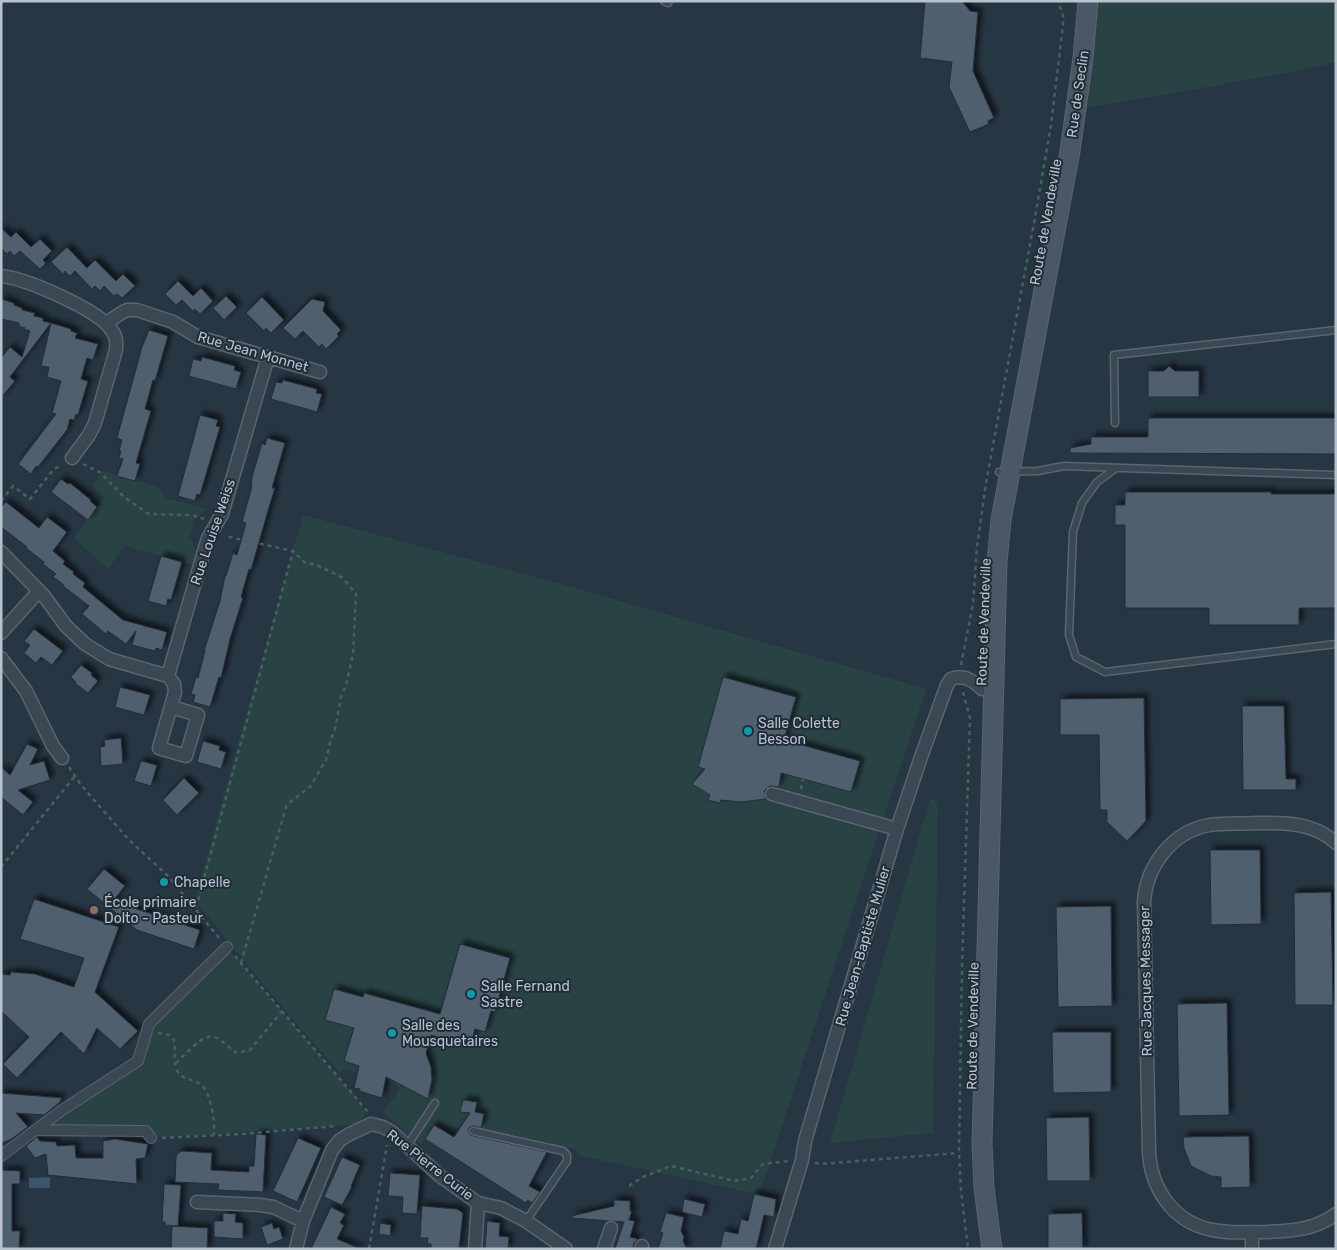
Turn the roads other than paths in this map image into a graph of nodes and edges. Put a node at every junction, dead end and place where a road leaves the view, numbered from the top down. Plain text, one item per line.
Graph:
1 (664, 1) edge
2 (669, 1) edge
3 (1077, 1) edge
4 (1088, 1) edge
5 (1, 276) edge
6 (106, 323) junction
7 (1336, 330) edge
8 (268, 357) junction
9 (320, 372) dead end
10 (1021, 422) joint
11 (1115, 423) dead end
12 (72, 458) road end
13 (1116, 468) junction
14 (1005, 472) junction
15 (1336, 475) edge
16 (1, 552) edge
17 (39, 591) junction
18 (1, 632) edge
19 (1336, 644) edge
20 (1, 658) edge
21 (168, 676) junction
22 (982, 689) junction
23 (172, 707) dead end
24 (62, 758) dead end
25 (772, 794) dead end
26 (897, 829) junction
27 (1336, 843) edge
28 (227, 947) dead end
29 (435, 1103) dead end
30 (35, 1130) junction
31 (473, 1132) dead end
32 (151, 1138) road end
33 (407, 1146) junction
34 (1, 1156) edge
35 (197, 1202) dead end
36 (478, 1202) junction
37 (1336, 1214) edge
38 (303, 1221) junction
39 (526, 1221) junction
40 (611, 1228) dead end
41 (1252, 1232) junction
42 (296, 1249) edge
43 (475, 1249) edge
44 (566, 1249) edge
45 (604, 1249) edge
46 (775, 1249) edge
47 (980, 1249) edge
48 (992, 1249) edge
49 (1252, 1249) edge

1 - 2 lane
3 - 14 main road, Route de Vendeville
4 - 10 main road, Rue de Seclin
5 - 6 street
6 - 8 street, Rue Jean Monnet
6 - 12 street
7 - 11 lane
8 - 9 street, Rue Jean Monnet
8 - 21 street, Rue Louise Weiss
10 - 14 main road, Route de Vendeville
13 - 14 lane
13 - 15 lane
13 - 19 lane
14 - 22 main road, Route de Vendeville
14 - 48 main road, Route de Vendeville
16 - 17 street
17 - 18 street
17 - 21 street
20 - 24 street
21 - 23 street, Rue Louise Weiss
22 - 26 street, Rue Jean-Baptiste Mulier
22 - 47 main road, Route de Vendeville
25 - 26 street
26 - 46 street, Rue Jean-Baptiste Mulier
27 - 41 street, Rue Jacques Messager
28 - 30 street
29 - 33 lane
30 - 32 street
30 - 34 street
31 - 39 lane
33 - 36 street, Rue Pierre Curie
33 - 38 street, Rue Pierre Curie
35 - 38 street
36 - 39 street, Rue Pierre Curie
36 - 43 street
37 - 41 street, Rue Jacques Messager
38 - 42 street
39 - 44 street, Rue Pierre Curie
40 - 45 street
41 - 49 street

